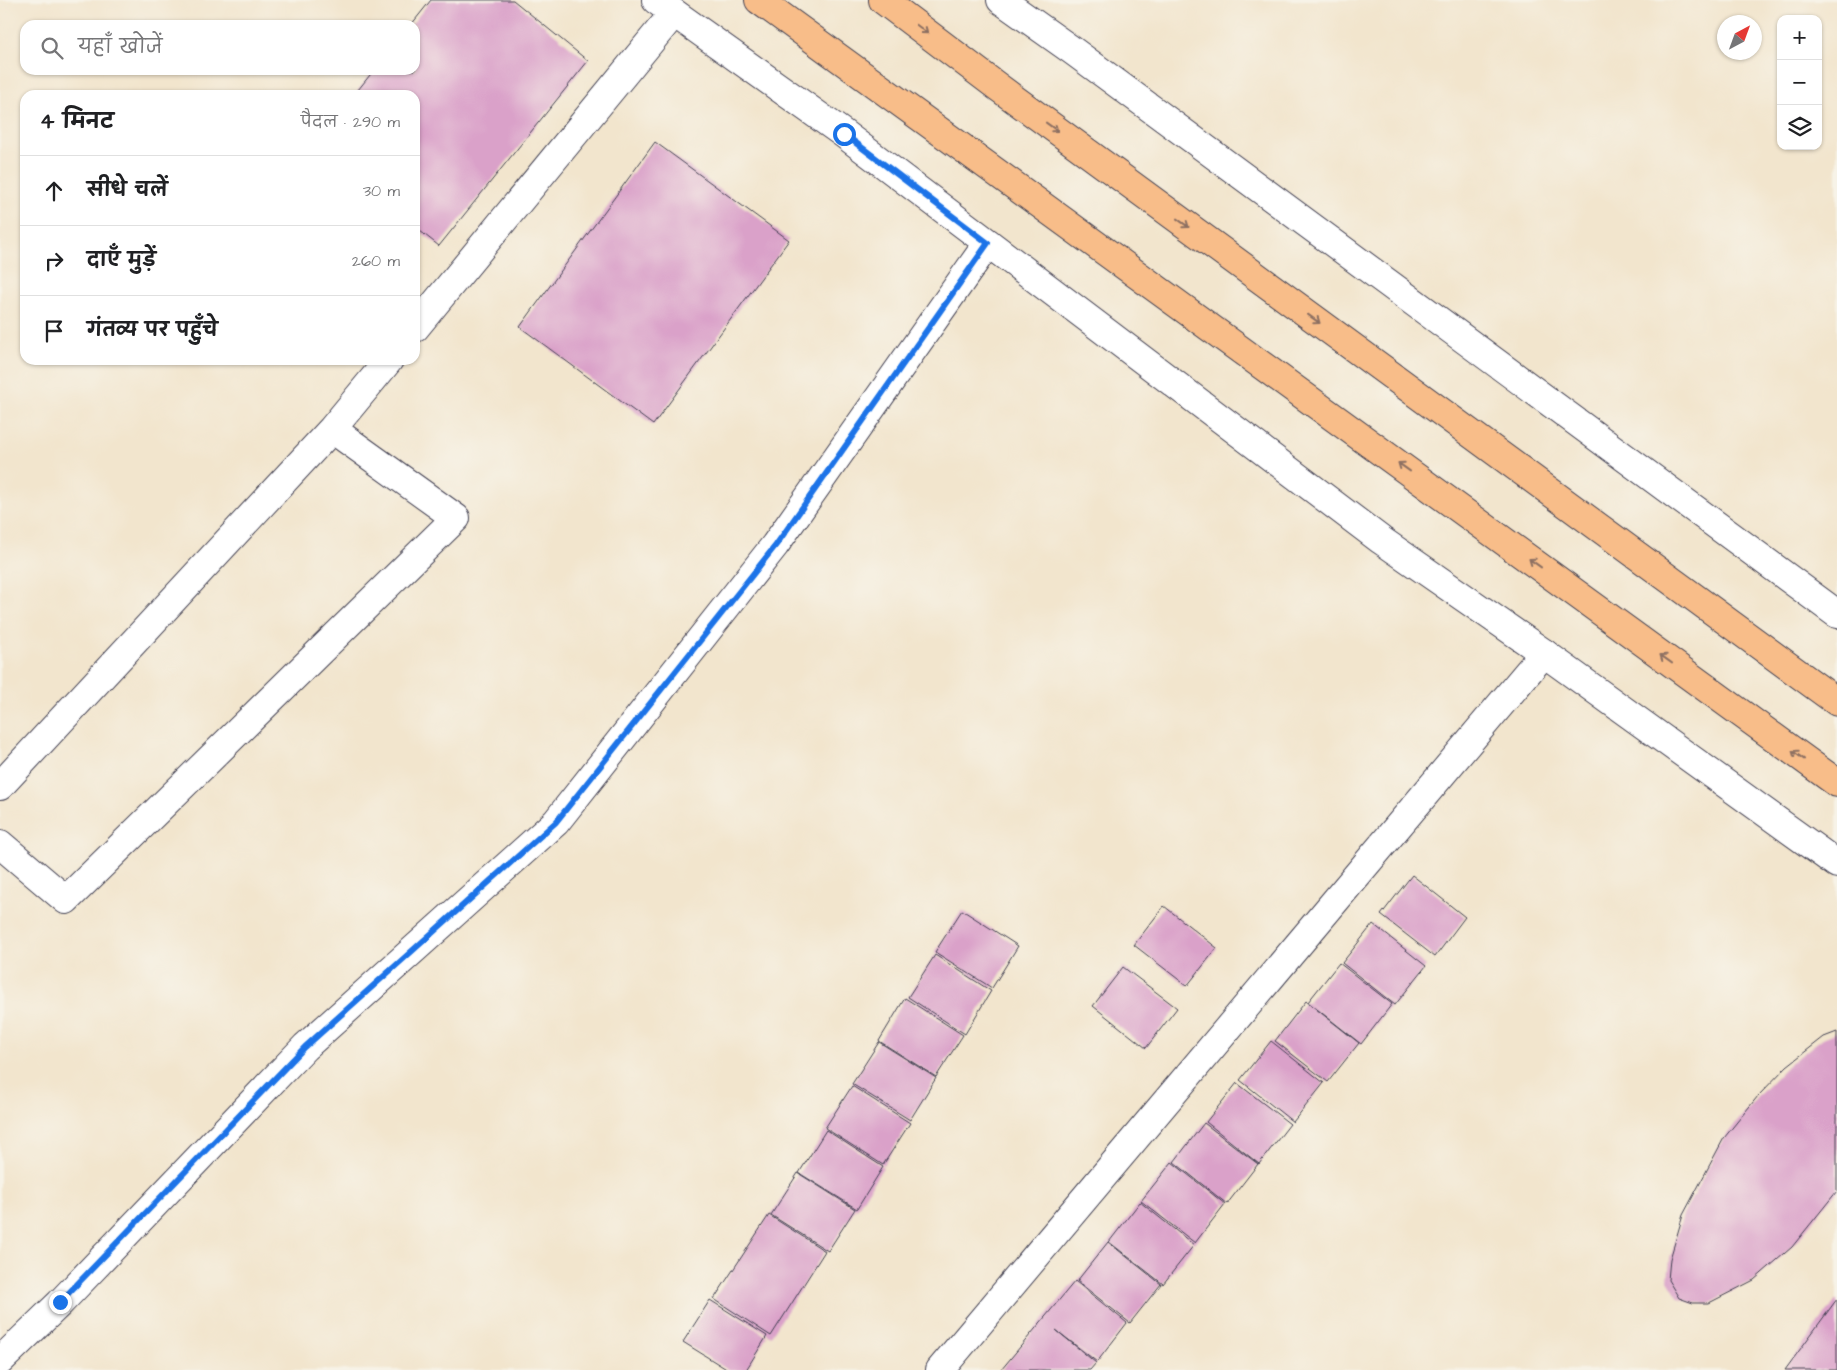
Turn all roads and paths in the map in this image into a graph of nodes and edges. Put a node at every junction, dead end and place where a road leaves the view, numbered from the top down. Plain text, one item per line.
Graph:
1 (760, 0) edge
2 (883, 0) edge
3 (1001, 0) edge
4 (665, 6) edge
5 (988, 243) junction
6 (420, 322) edge
7 (385, 365) edge
8 (332, 429) junction
9 (1837, 614) edge
10 (1544, 653) junction
11 (1837, 702) edge
12 (1837, 783) edge
13 (0, 786) edge
14 (0, 844) edge
15 (1837, 864) edge
16 (0, 1361) edge
17 (940, 1370) edge

12 -> 1 highway
2 -> 11 highway
3 - 9 street
4 - 5 street
4 - 6 street
5 - 10 street
5 - 16 street
7 - 8 street
8 - 13 street
8 - 14 street
10 - 15 street
10 - 17 street

